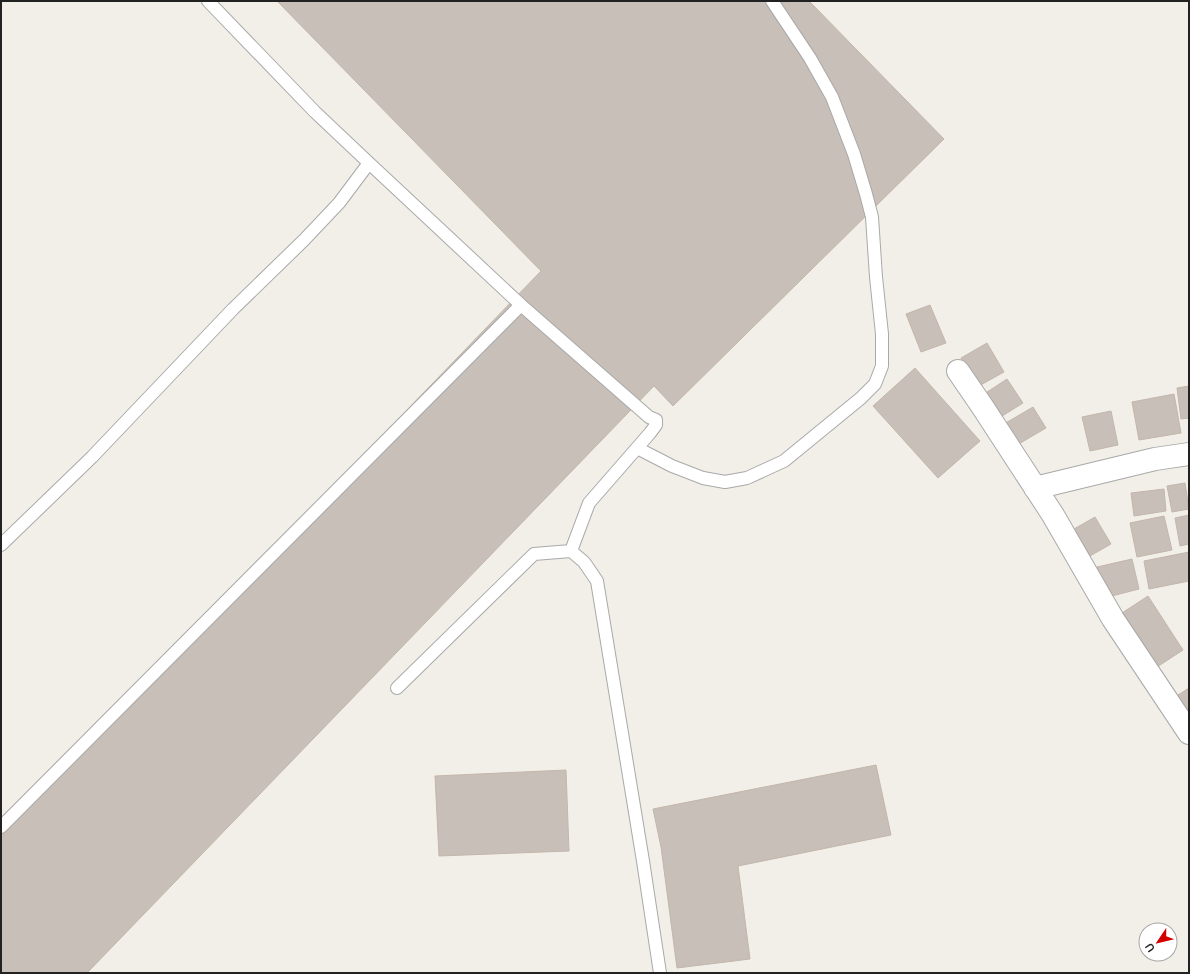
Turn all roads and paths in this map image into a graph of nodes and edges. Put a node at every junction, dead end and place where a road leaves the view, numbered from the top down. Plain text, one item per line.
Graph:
1 (208, 1) edge
2 (772, 1) edge
3 (369, 162) junction
4 (521, 305) junction
5 (958, 371) dead end
6 (637, 448) junction
7 (1189, 454) edge
8 (1035, 488) junction
9 (1, 545) edge
10 (571, 551) junction
11 (397, 688) dead end
12 (1189, 733) edge
13 (1, 827) edge
14 (660, 973) edge

1 - 3 lane
2 - 6 lane
3 - 4 lane
3 - 9 lane
4 - 6 lane
4 - 13 lane
5 - 8 street
6 - 10 lane
7 - 8 street
8 - 12 street
10 - 11 lane
10 - 14 lane

